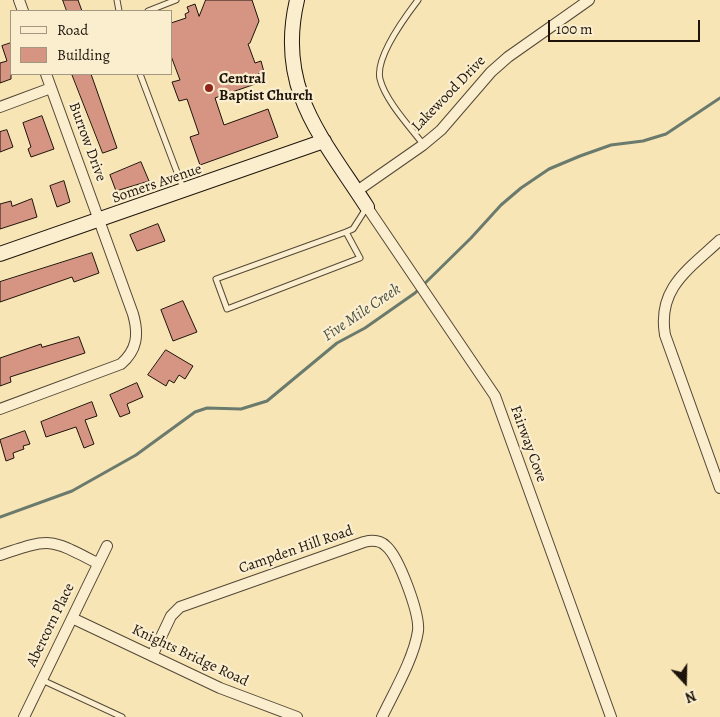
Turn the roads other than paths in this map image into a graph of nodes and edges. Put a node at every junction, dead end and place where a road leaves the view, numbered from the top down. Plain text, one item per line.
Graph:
1 (176, 0) edge
2 (297, 0) edge
3 (418, 0) edge
4 (589, 0) edge
5 (151, 10) edge
6 (46, 75) edge
7 (140, 75) edge
8 (51, 88) junction
9 (0, 107) edge
10 (324, 141) junction
11 (423, 145) junction
12 (357, 191) junction
13 (184, 192) junction
14 (367, 207) junction
15 (99, 221) junction
16 (346, 232) junction
17 (720, 240) edge
18 (0, 254) edge
19 (0, 409) edge
20 (720, 488) edge
21 (106, 546) dead end
22 (0, 556) edge
23 (98, 563) junction
24 (72, 618) junction
25 (152, 656) junction
26 (42, 680) junction
27 (24, 717) edge
28 (122, 717) edge
29 (297, 717) edge
30 (382, 717) edge
31 (611, 717) edge

1 - 5 lane
2 - 10 street
3 - 11 lane
4 - 11 street, Lakewood Drive
6 - 8 street, Burrow Drive
7 - 13 lane
8 - 9 street
8 - 15 street, Burrow Drive
10 - 12 street
10 - 13 street, Somers Avenue
11 - 12 street, Lakewood Drive
12 - 14 street
13 - 15 street, Somers Avenue
14 - 16 lane
14 - 31 street, Fairway Cove
15 - 18 street, Somers Avenue
15 - 19 street, Burrow Drive
16 - 16 lane
17 - 20 street
21 - 23 street, Abercorn Place
22 - 23 street
23 - 24 street, Abercorn Place
24 - 25 street, Knights Bridge Road
24 - 26 street, Abercorn Place
25 - 29 street, Knights Bridge Road
25 - 30 street, Campden Hill Road
26 - 27 street, Abercorn Place
26 - 28 lane

